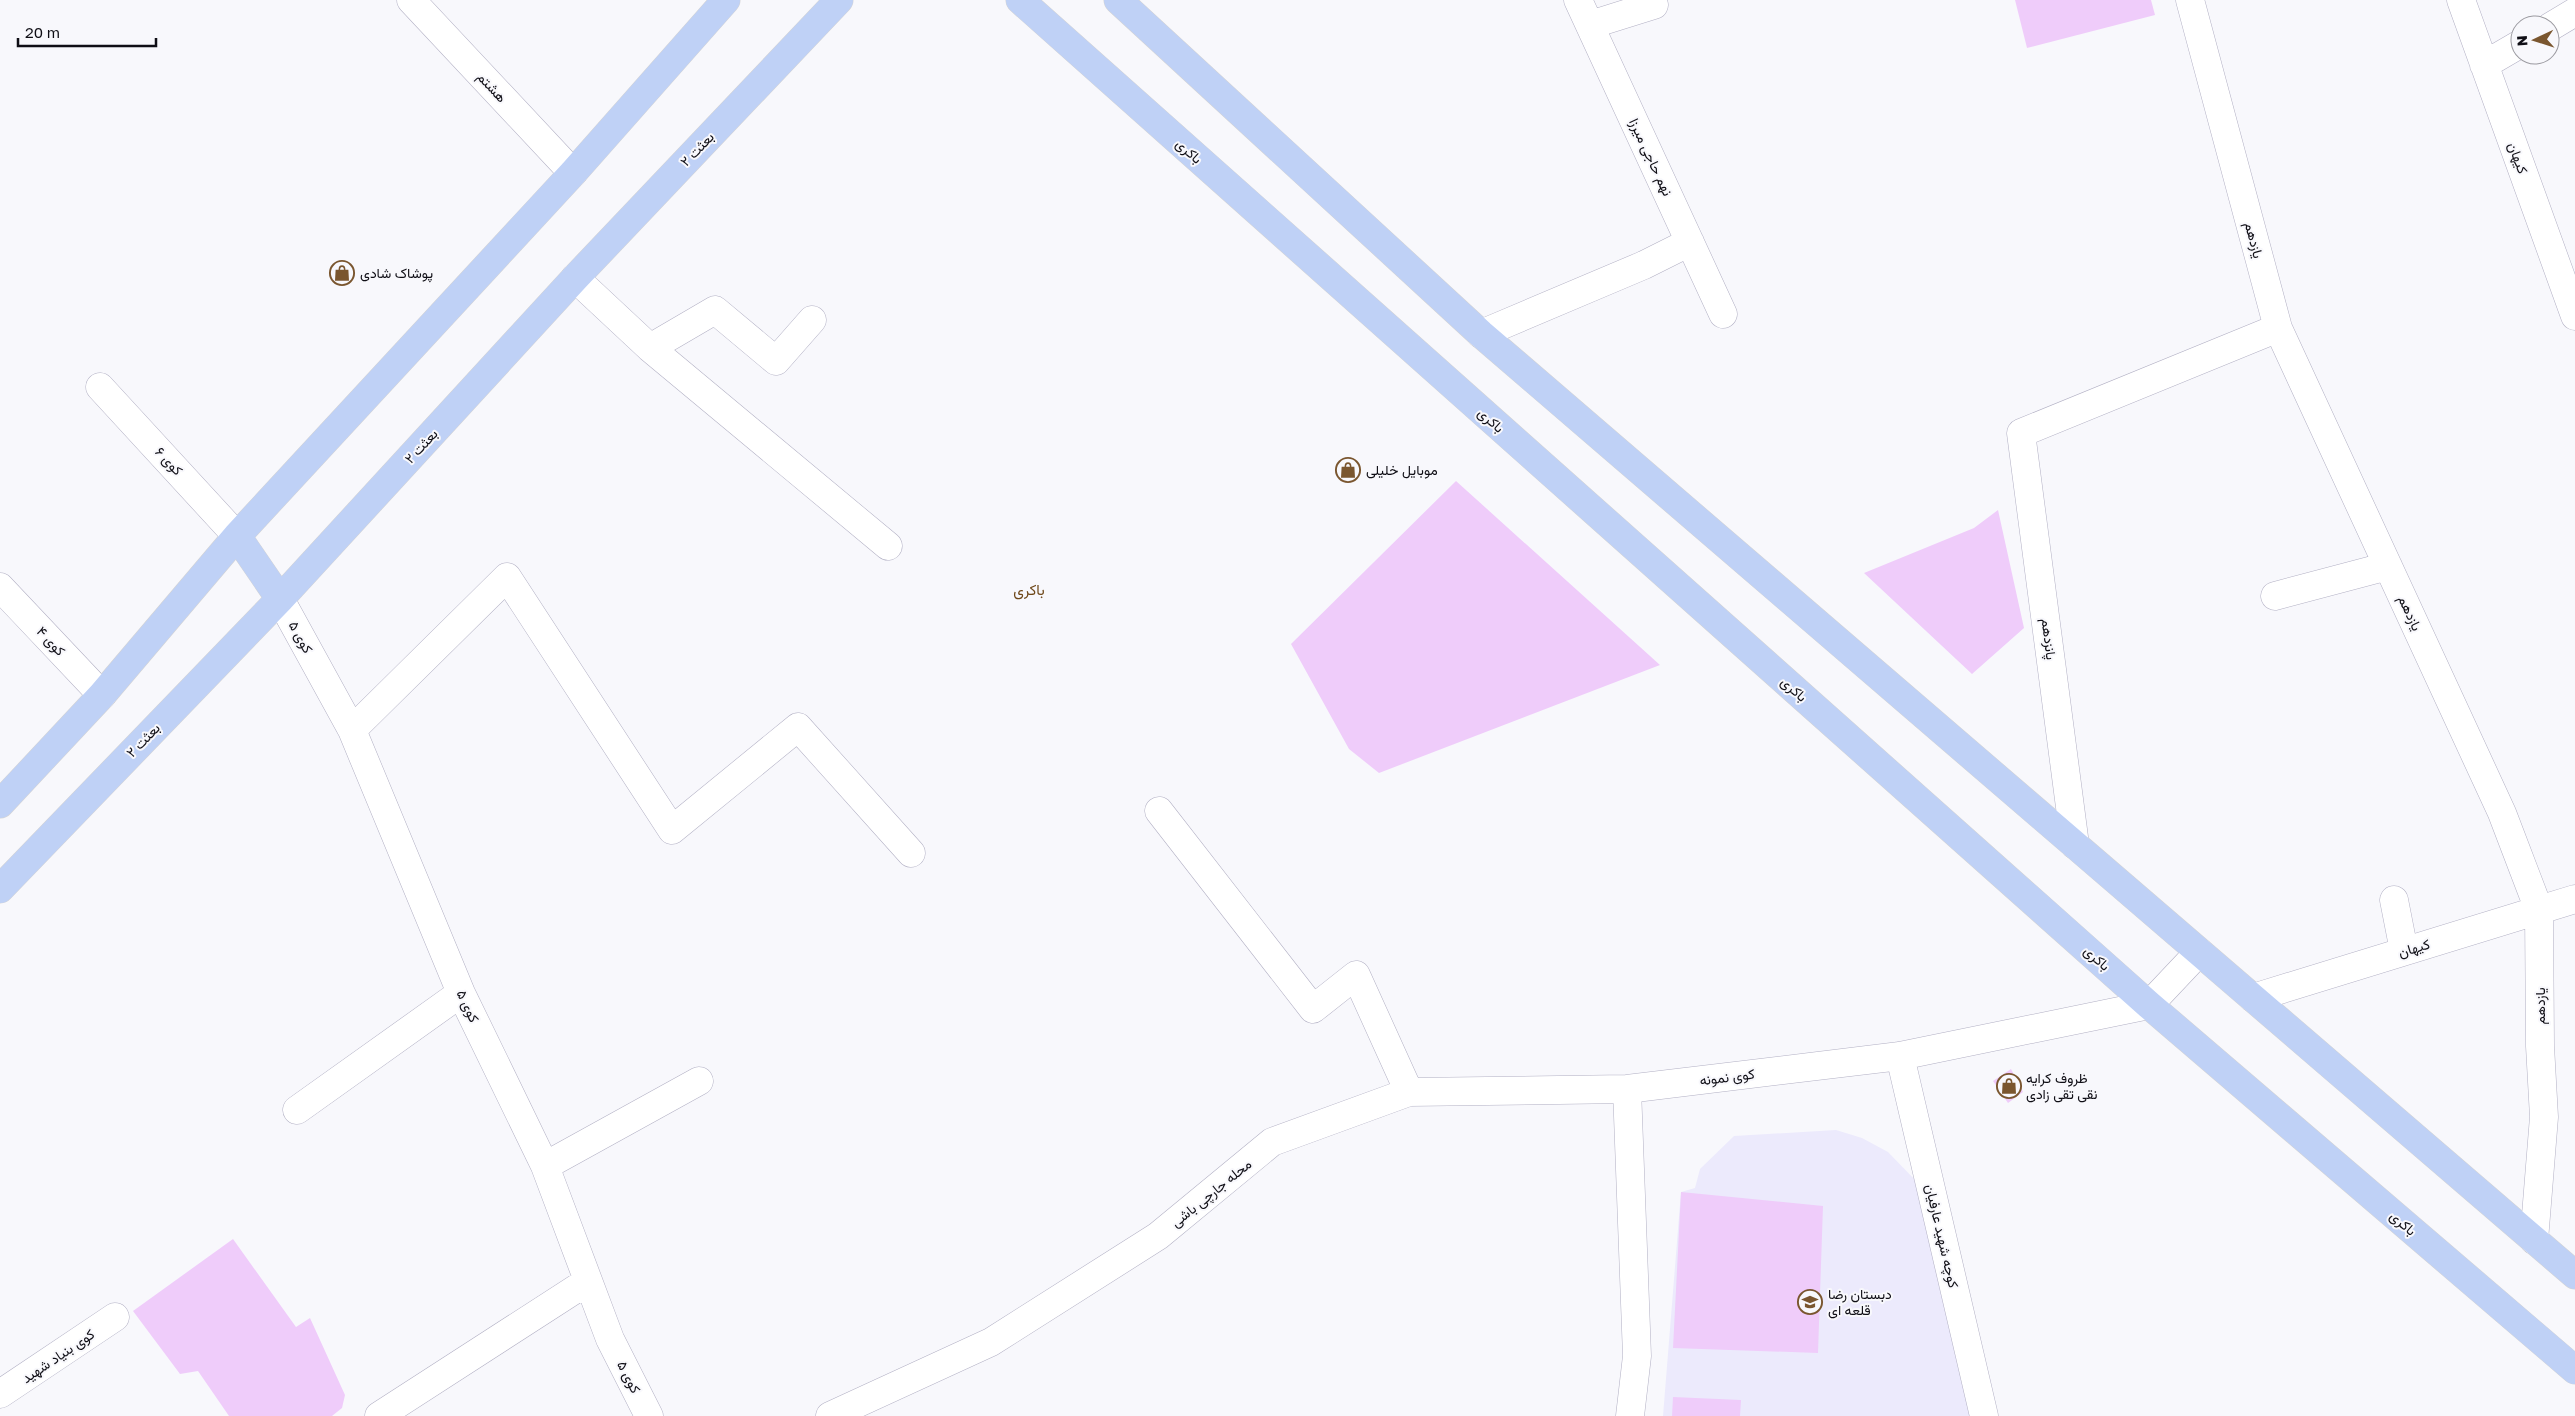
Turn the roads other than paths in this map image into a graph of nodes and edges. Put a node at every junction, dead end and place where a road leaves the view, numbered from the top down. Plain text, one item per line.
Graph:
1 (411, 0) edge
2 (726, 0) edge
3 (839, 0) edge
4 (1020, 0) edge
5 (1118, 0) edge
6 (1578, 0) edge
7 (2190, 0) edge
8 (2461, 0) edge
9 (1654, 5) dead end
10 (2575, 12) edge
11 (2560, 21) edge
12 (1590, 25) junction
13 (2510, 50) edge
14 (2484, 65) junction
15 (573, 173) junction
16 (1690, 242) junction
17 (575, 278) junction
18 (1723, 314) dead end
19 (2575, 316) edge
20 (812, 320) dead end
21 (2278, 328) junction
22 (1481, 334) junction
23 (650, 348) junction
24 (100, 387) dead end
25 (237, 536) junction
26 (888, 546) dead end
27 (2388, 566) junction
28 (0, 587) edge
29 (2275, 596) dead end
30 (280, 599) junction
31 (102, 695) junction
32 (352, 730) junction
33 (0, 804) edge
34 (1158, 811) dead end
35 (2075, 845) junction
36 (911, 853) dead end
37 (0, 888) edge
38 (2575, 899) edge
39 (2394, 900) dead end
40 (2539, 910) junction
41 (2404, 951) junction
42 (2199, 952) junction
43 (461, 993) junction
44 (2252, 998) junction
45 (2149, 1005) junction
46 (1900, 1056) junction
47 (699, 1081) dead end
48 (1627, 1089) junction
49 (1409, 1092) junction
50 (297, 1110) dead end
51 (545, 1166) junction
52 (2534, 1240) junction
53 (2575, 1275) edge
54 (588, 1280) junction
55 (115, 1317) dead end
56 (2575, 1370) edge
57 (0, 1394) edge
58 (378, 1416) edge
59 (649, 1416) edge
60 (830, 1416) edge
61 (1630, 1416) edge
62 (1984, 1416) edge

1 - 15 street, هشتم
2 - 15 main road
3 - 17 main road, بعثت ۲
4 - 45 main road, باکری
5 - 22 main road
6 - 12 street, نهم حاجی میرزا
7 - 21 street, یازدهم
8 - 14 street, کیهان
9 - 12 street
10 - 11 street
12 - 16 street, نهم حاجی میرزا
13 - 14 street
14 - 19 street, کیهان
15 - 25 main road
16 - 18 street, نهم حاجی میرزا
16 - 22 street
17 - 23 street
17 - 30 main road, بعثت ۲
20 - 23 street
21 - 27 street, یازدهم
21 - 35 street, پانزدهم
22 - 35 main road
23 - 26 street
24 - 25 street, کوی ۶
25 - 30 main road
25 - 31 main road
27 - 29 street
27 - 40 street, یازدهم
28 - 31 street, کوی ۴
30 - 32 street, کوی ۵
30 - 37 main road, بعثت ۲
31 - 33 main road
32 - 36 street
32 - 43 street, کوی ۵
34 - 49 street
35 - 42 main road
38 - 40 street, کیهان
39 - 41 street
40 - 41 street, کیهان
40 - 52 street, یازدهم
41 - 44 street, کیهان
42 - 44 main road
42 - 45 street
43 - 50 street
43 - 51 street, کوی ۵
44 - 52 main road
45 - 46 street, کوی نمونه
45 - 56 main road, باکری
46 - 48 street, کوی نمونه
46 - 62 street, کوچه شهید عارفیان
47 - 51 street
48 - 49 street, محله جارچی باشی
48 - 61 street
49 - 60 street, محله جارچی باشی
51 - 54 street, کوی ۵
52 - 53 main road
54 - 58 street
54 - 59 street, کوی ۵
55 - 57 street, کوی بنیاد شهید

